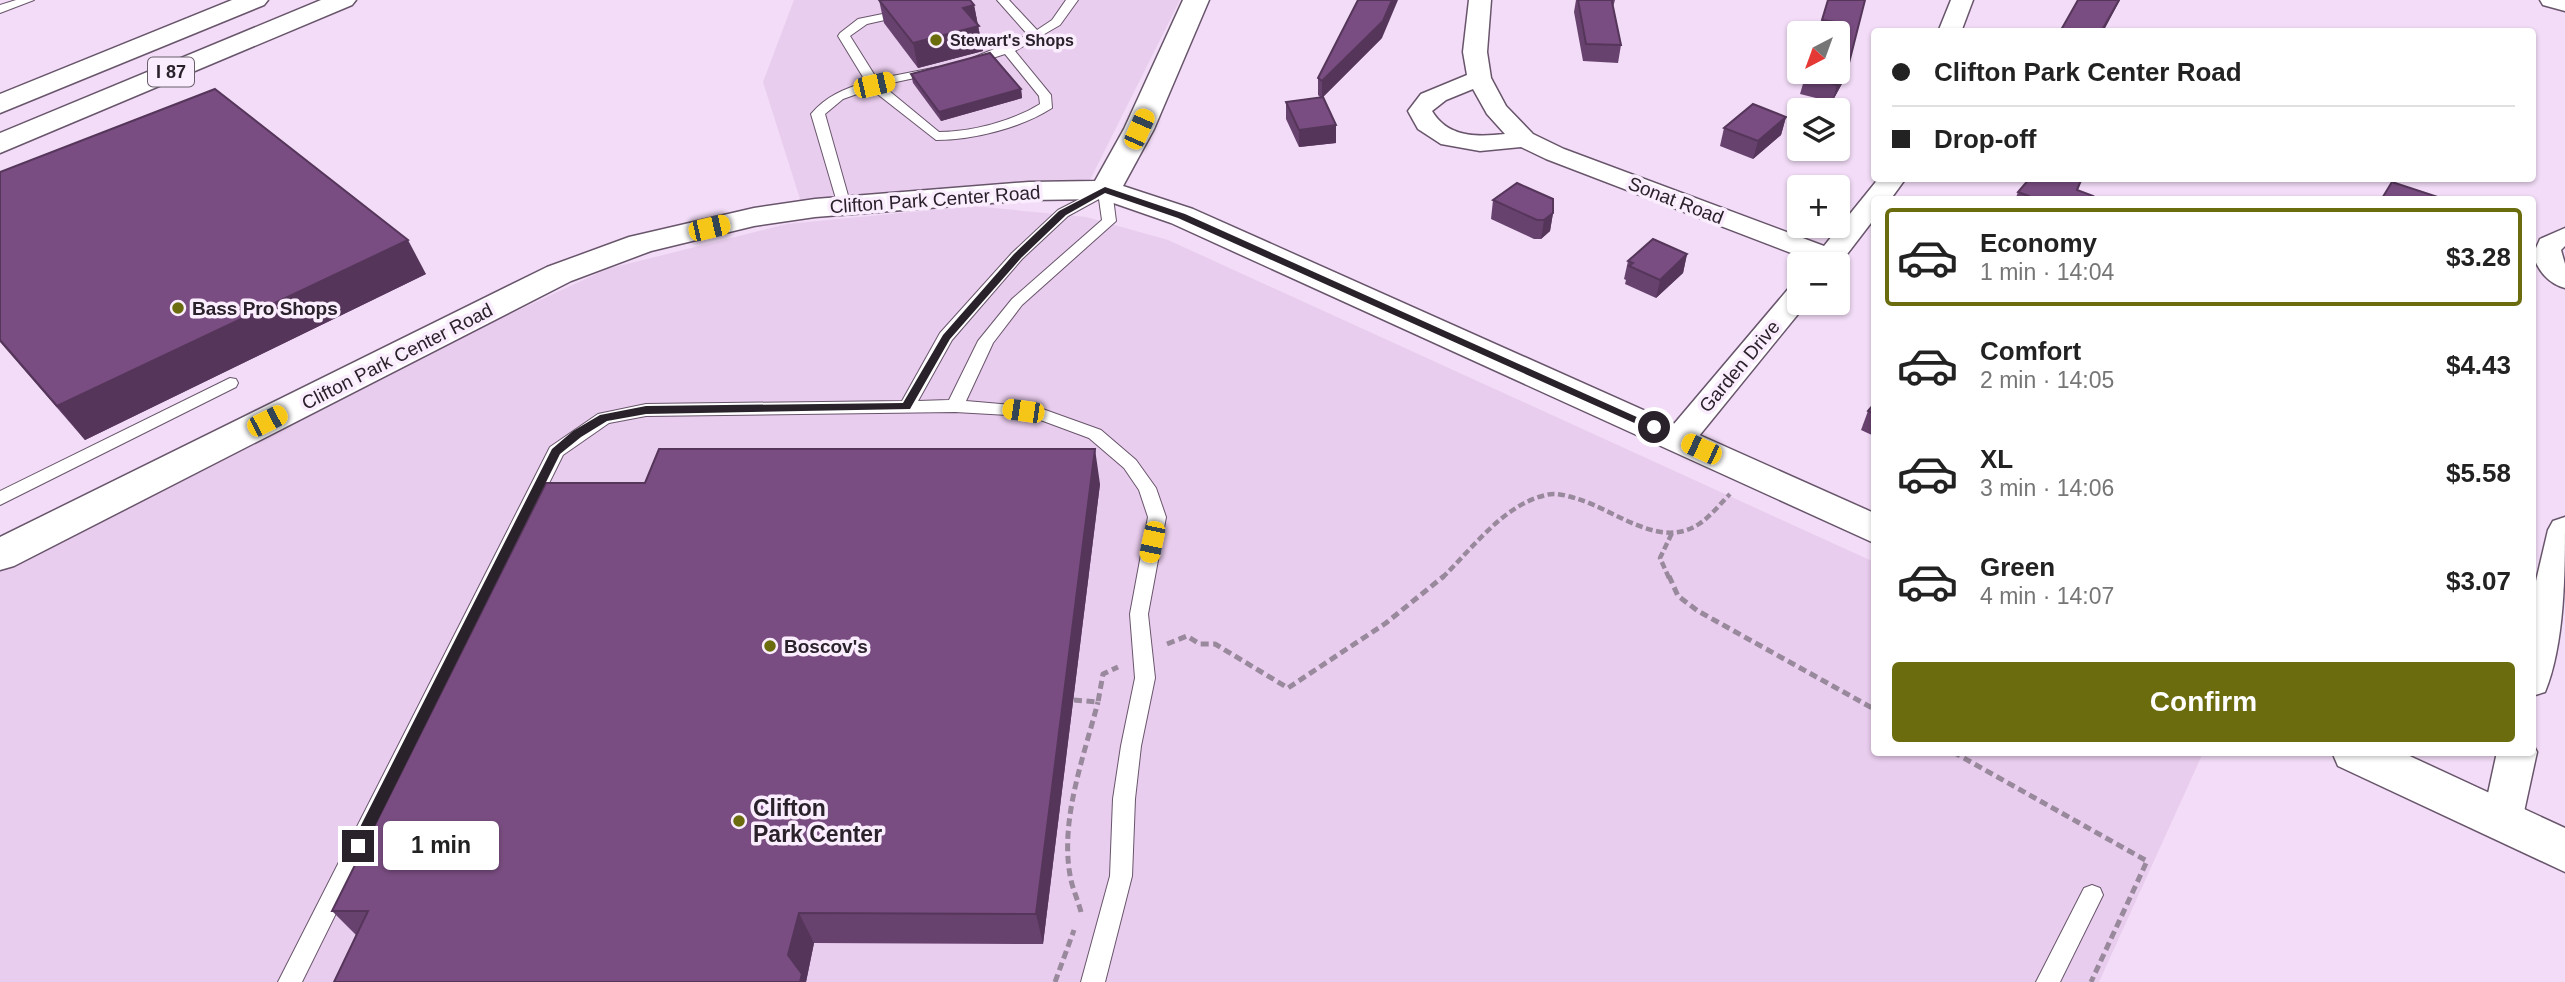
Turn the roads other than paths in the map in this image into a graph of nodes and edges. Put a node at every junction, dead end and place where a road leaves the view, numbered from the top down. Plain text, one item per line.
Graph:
1 (27, 0) edge
2 (255, 0) edge
3 (343, 0) edge
4 (1003, 0) edge
5 (1072, 0) edge
6 (1196, 0) edge
7 (1480, 0) edge
8 (1962, 0) edge
9 (2551, 0) edge
10 (2565, 4) edge
11 (920, 8) edge
12 (0, 9) edge
13 (1951, 28) edge
14 (1035, 36) junction
15 (1009, 51) junction
16 (1479, 78) junction
17 (874, 85) junction
18 (0, 104) edge
19 (1524, 139) junction
20 (0, 144) edge
21 (1890, 182) edge
22 (1105, 190) junction
23 (1879, 196) edge
24 (844, 206) junction
25 (1871, 206) edge
26 (2565, 236) edge
27 (1803, 252) edge
28 (1833, 252) edge
29 (2565, 279) edge
30 (1787, 308) edge
31 (230, 383) dead end
32 (907, 406) junction
33 (955, 406) junction
34 (1679, 439) junction
35 (0, 499) edge
36 (1871, 528) edge
37 (2565, 530) edge
38 (0, 555) edge
39 (2536, 663) edge
40 (2363, 756) edge
41 (2516, 756) edge
42 (2502, 821) junction
43 (2565, 850) edge
44 (2092, 895) dead end
45 (290, 982) edge
46 (1093, 982) edge
47 (2048, 982) edge

1 - 12 lane
2 - 18 main road, I 87
3 - 20 main road, I 87
4 - 14 lane
5 - 14 lane
6 - 22 main road
7 - 16 street, Sonat Road
8 - 13 street
9 - 10 street
11 - 17 lane
14 - 15 lane
15 - 17 lane
15 - 17 lane
16 - 19 street, Sonat Road
16 - 19 street
17 - 24 lane
19 - 27 street, Sonat Road
21 - 23 street
22 - 24 main road, Clifton Park Center Road
22 - 32 lane
22 - 33 lane
22 - 34 main road, Clifton Park Center Road
24 - 38 main road, Clifton Park Center Road
25 - 28 street
26 - 29 street
30 - 34 street, Garden Drive
31 - 35 lane
32 - 33 lane
32 - 45 lane
33 - 46 lane
34 - 36 main road, Clifton Park Center Road
37 - 39 street
40 - 42 main road
41 - 42 street
42 - 43 main road
44 - 47 lane

